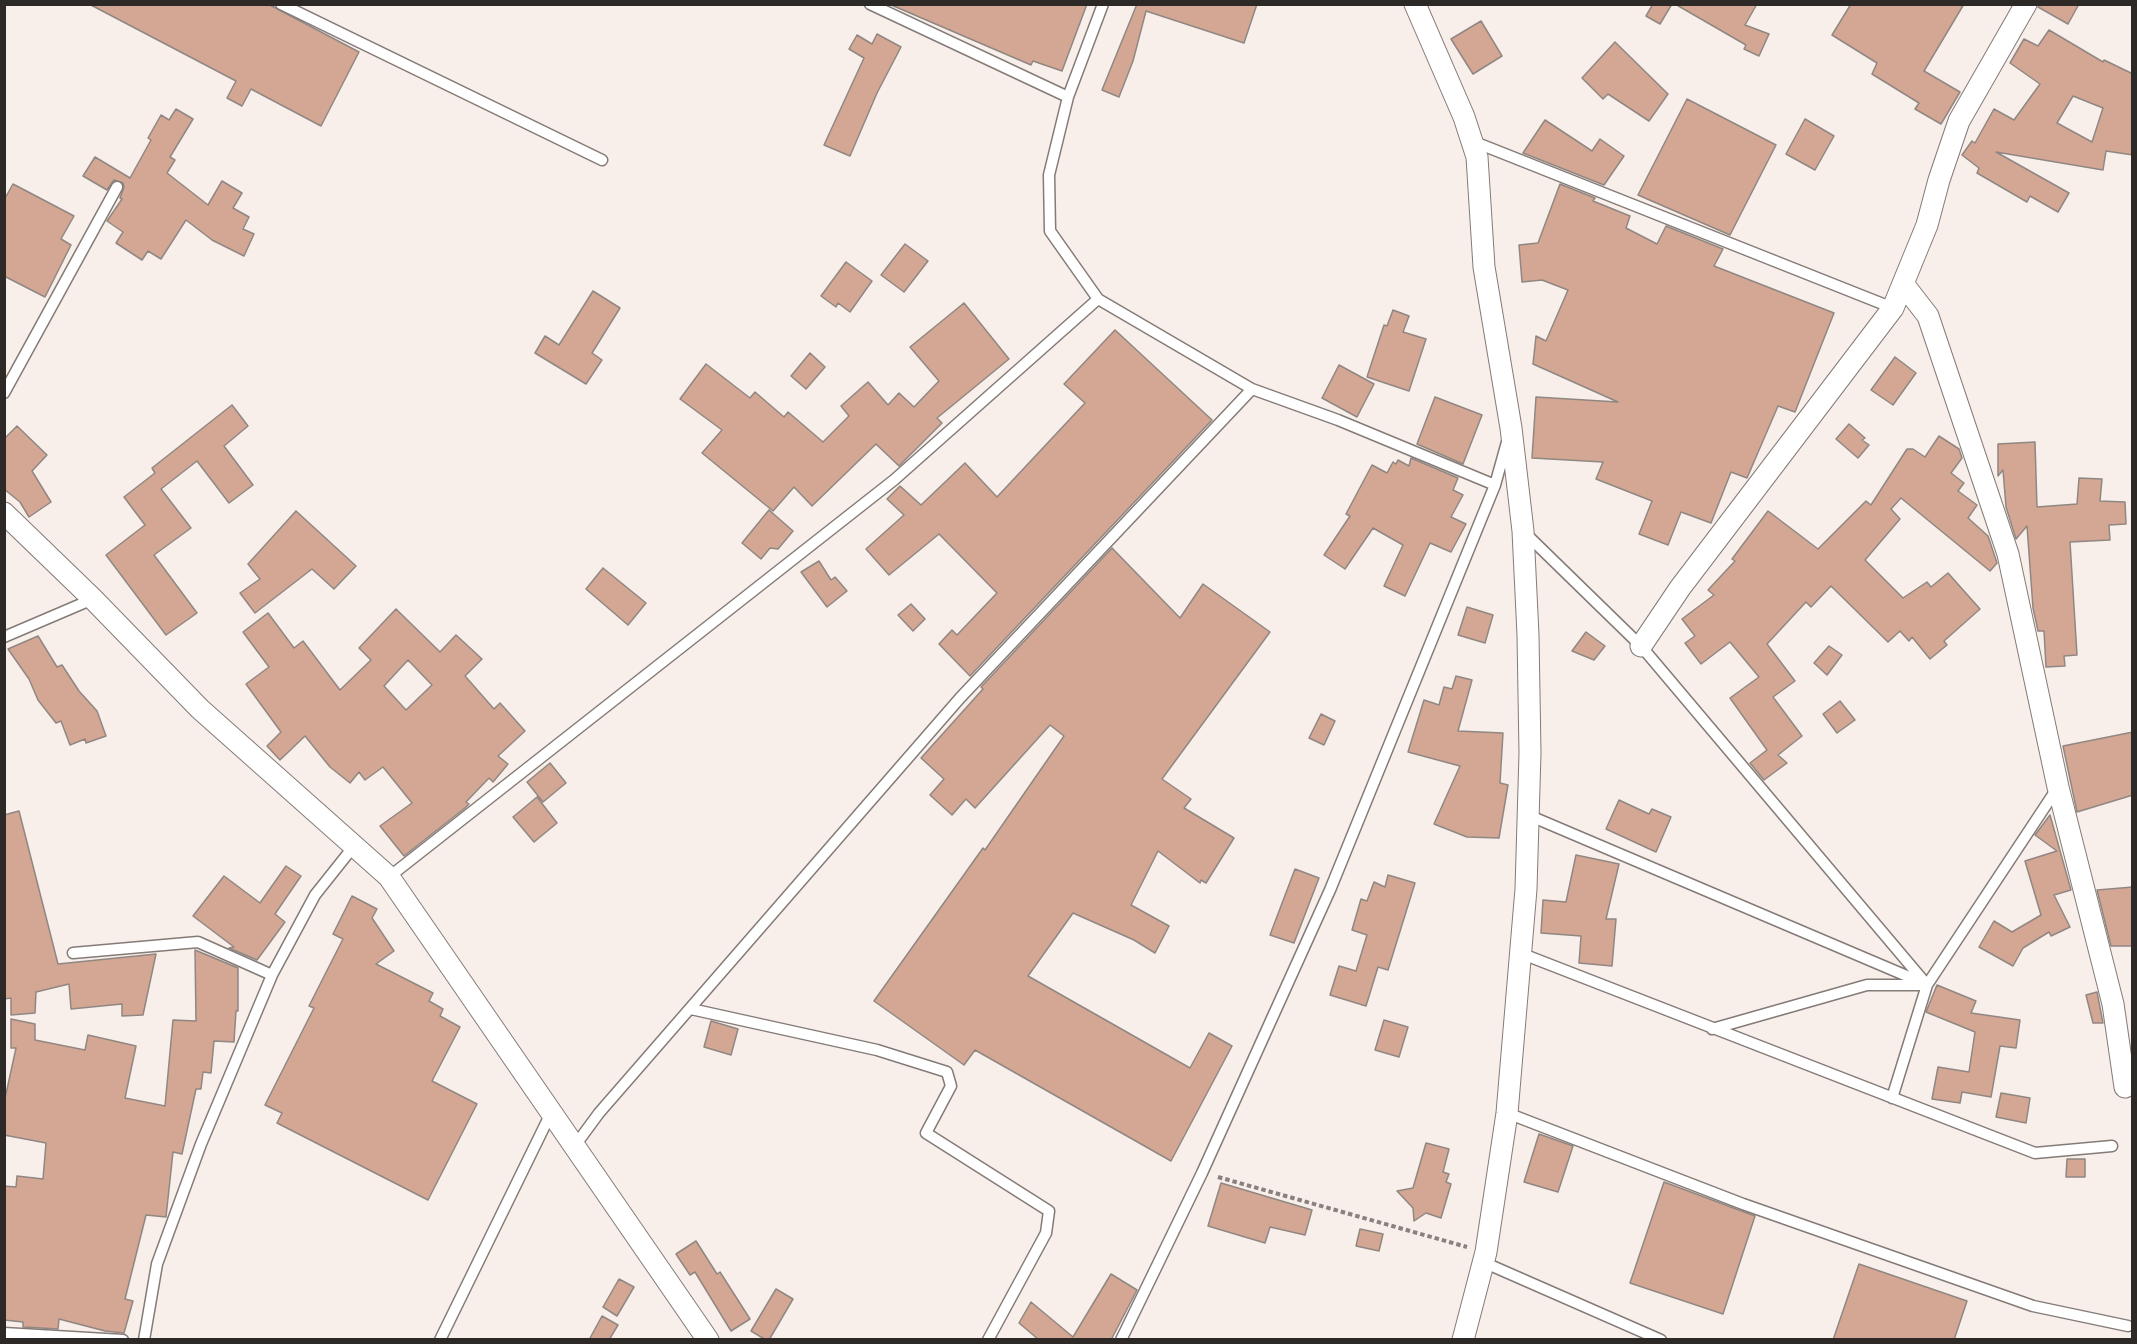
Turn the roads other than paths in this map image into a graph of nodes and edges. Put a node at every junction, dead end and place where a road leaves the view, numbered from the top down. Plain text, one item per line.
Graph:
1 (281, 4) edge
2 (870, 4) edge
3 (1103, 4) edge
4 (1415, 4) edge
5 (2026, 4) edge
6 (1068, 97) junction
7 (1472, 141) junction
8 (602, 160) dead end
9 (117, 187) dead end
10 (1904, 285) junction
11 (1098, 299) junction
12 (1893, 308) junction
13 (1252, 389) junction
14 (4, 393) edge
15 (1510, 428) junction
16 (1495, 485) junction
17 (4, 513) edge
18 (1523, 531) junction
19 (93, 599) junction
20 (4, 637) edge
21 (1641, 646) junction
22 (2058, 787) junction
23 (1528, 815) junction
24 (354, 846) junction
25 (388, 877) junction
26 (73, 953) dead end
27 (1520, 953) junction
28 (272, 975) junction
29 (1927, 985) junction
30 (691, 1009) junction
31 (1712, 1029) junction
32 (2125, 1088) dead end
33 (1892, 1098) junction
34 (551, 1113) junction
35 (1507, 1113) junction
36 (2112, 1146) dead end
37 (574, 1147) junction
38 (1485, 1257) junction
39 (2128, 1326) dead end
40 (4, 1333) edge
41 (123, 1340) edge
42 (144, 1340) edge
43 (440, 1340) edge
44 (708, 1340) edge
45 (988, 1340) edge
46 (1121, 1340) edge
47 (1463, 1340) edge
48 (1661, 1340) edge

1 - 8 lane
2 - 6 lane
3 - 6 lane
4 - 7 street
5 - 10 street
6 - 11 lane
7 - 12 lane
7 - 15 street
9 - 14 lane
10 - 12 street
10 - 22 street
11 - 13 lane
11 - 25 lane
12 - 21 street
13 - 16 lane
13 - 30 lane
15 - 16 lane
15 - 18 street
16 - 46 lane
17 - 19 street
18 - 21 lane
18 - 23 street
19 - 20 lane
19 - 24 street
21 - 29 lane
22 - 29 lane
22 - 32 street
23 - 27 street
23 - 29 lane
24 - 25 street
24 - 28 lane
25 - 34 street
26 - 28 lane
27 - 31 lane
27 - 35 street
28 - 42 lane
29 - 31 lane
29 - 33 lane
30 - 37 lane
30 - 45 lane
31 - 33 lane
33 - 36 lane
34 - 37 street
34 - 43 lane
35 - 38 street
35 - 39 lane
37 - 44 street
38 - 47 street
38 - 48 lane
40 - 41 lane

